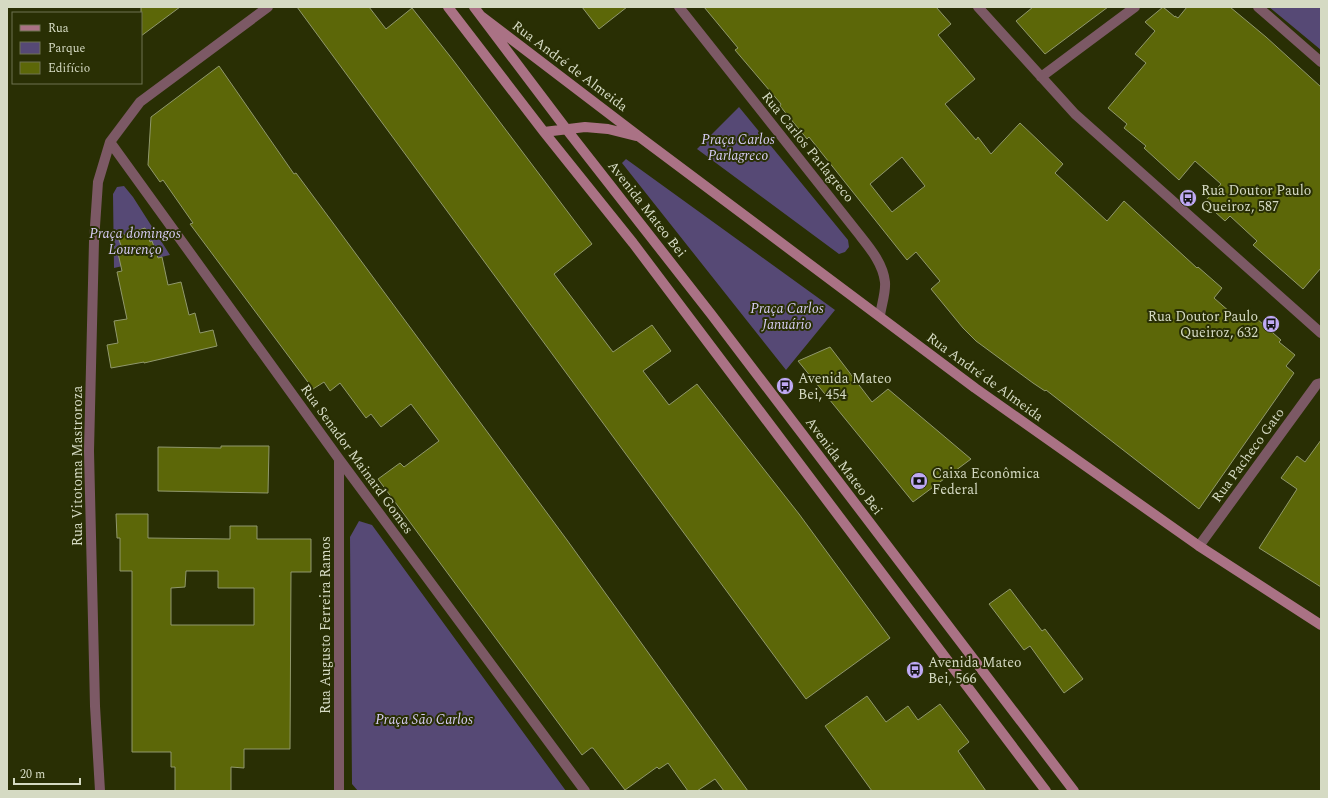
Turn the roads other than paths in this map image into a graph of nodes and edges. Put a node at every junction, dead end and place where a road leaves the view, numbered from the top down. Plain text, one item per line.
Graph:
1 (268, 7) edge
2 (448, 7) edge
3 (474, 7) edge
4 (679, 7) edge
5 (978, 7) edge
6 (1135, 7) edge
7 (1258, 7) edge
8 (482, 16) junction
9 (1321, 62) edge
10 (1040, 77) junction
11 (567, 130) junction
12 (544, 132) junction
13 (641, 138) junction
14 (110, 142) junction
15 (880, 316) junction
16 (1321, 333) edge
17 (1321, 383) edge
18 (339, 459) junction
19 (1199, 546) junction
20 (1321, 625) edge
21 (100, 791) edge
22 (339, 791) edge
23 (585, 791) edge
24 (1046, 791) edge
25 (1074, 791) edge

1 - 14 street
2 - 12 main road
3 - 8 main road, Avenida Mateo Bei
4 - 15 street, Rua Carlos Parlagreco
5 - 10 street
6 - 10 street
7 - 9 street
8 - 11 main road, Avenida Mateo Bei
8 - 13 main road, Rua André de Almeida
10 - 16 street
11 - 12 main road, Rua André de Almeida
11 - 13 main road, Rua André de Almeida
11 - 25 main road, Avenida Mateo Bei
12 - 24 main road
13 - 15 main road, Rua André de Almeida
14 - 18 street, Rua Senador Mainard Gomes
14 - 21 street, Rua Vitotoma Mastroroza
15 - 19 main road, Rua André de Almeida
17 - 19 street, Rua Pacheco Gato
18 - 22 street, Rua Augusto Ferreira Ramos
18 - 23 street, Rua Senador Mainard Gomes
19 - 20 main road, Rua André de Almeida

